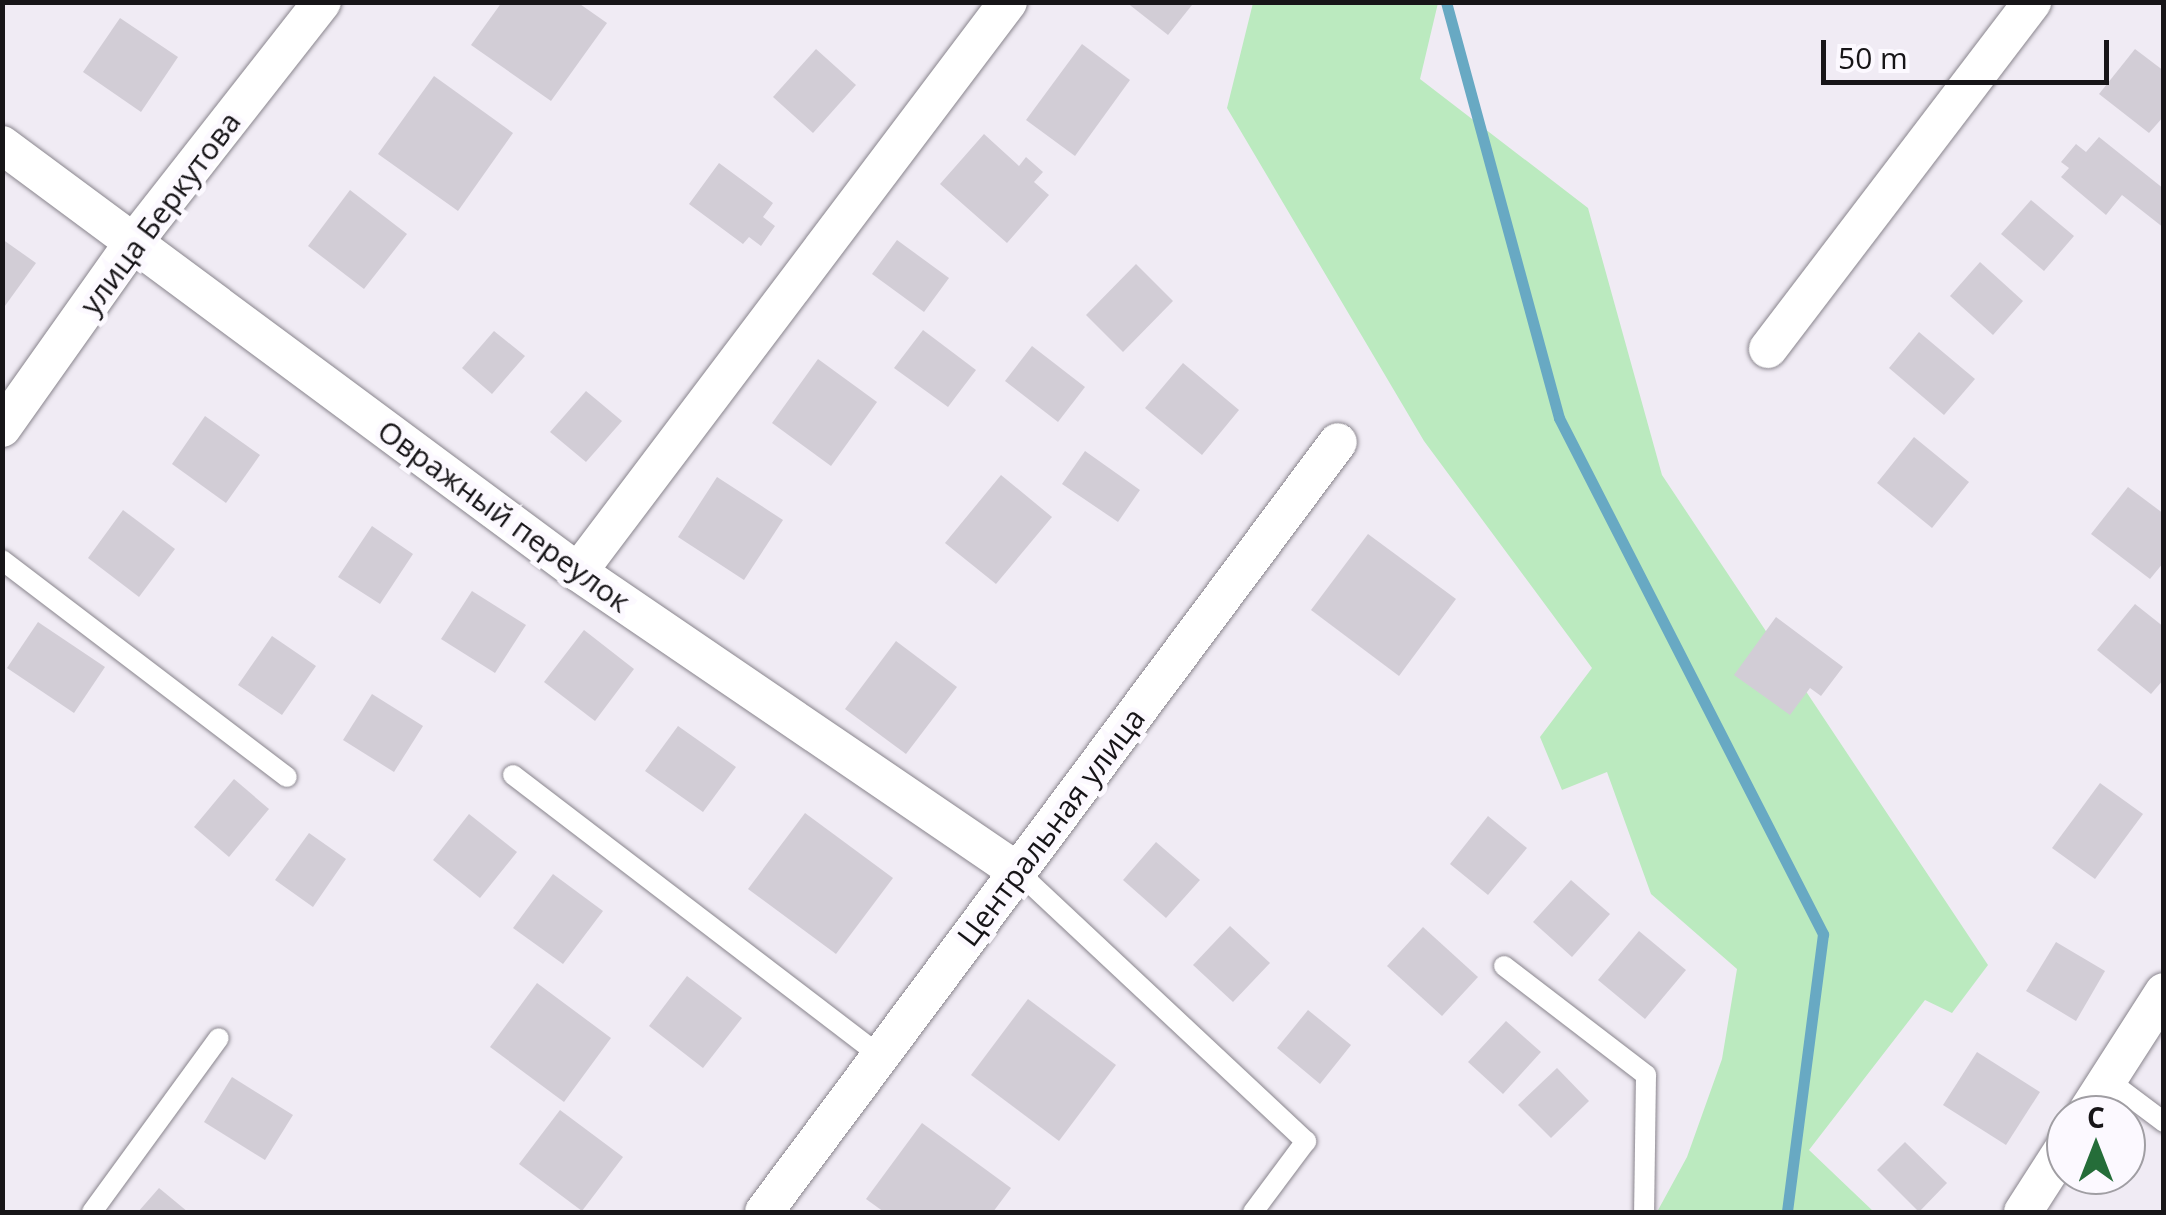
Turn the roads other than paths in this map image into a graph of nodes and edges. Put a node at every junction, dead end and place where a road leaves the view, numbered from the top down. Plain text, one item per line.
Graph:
1 (322, 2) edge
2 (1008, 2) edge
3 (2032, 2) edge
4 (2, 145) edge
5 (134, 243) junction
6 (1768, 349) dead end
7 (2, 428) edge
8 (1338, 442) dead end
9 (2, 560) edge
10 (578, 572) junction
11 (513, 776) dead end
12 (287, 778) dead end
13 (1018, 871) junction
14 (1504, 966) dead end
15 (2164, 992) edge
16 (219, 1038) dead end
17 (880, 1056) junction
18 (2108, 1080) junction
19 (2098, 1095) edge
20 (2164, 1122) edge
21 (2046, 1176) edge
22 (92, 1212) edge
23 (764, 1212) edge
24 (1253, 1212) edge
25 (1644, 1212) edge
26 (2023, 1212) edge

1 - 5 street, улица Беркутова
2 - 10 street
3 - 6 street
4 - 5 street, Овражный переулок
5 - 7 street, улица Беркутова
5 - 10 street, Овражный переулок
8 - 13 street, Центральная улица
9 - 12 lane
10 - 13 street, Овражный переулок
11 - 17 lane
13 - 17 street, Центральная улица
13 - 24 lane
14 - 25 lane
15 - 18 street
16 - 22 lane
17 - 23 street, Центральная улица
18 - 19 street
18 - 20 lane
21 - 26 street

